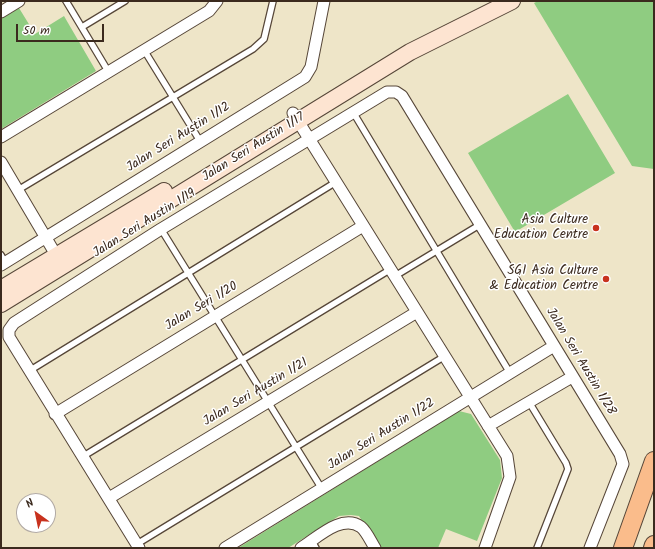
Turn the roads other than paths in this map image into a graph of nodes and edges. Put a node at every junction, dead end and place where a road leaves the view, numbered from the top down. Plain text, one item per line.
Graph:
1 (19, 1) edge
2 (66, 1) edge
3 (125, 1) edge
4 (217, 1) edge
5 (273, 1) edge
6 (324, 1) edge
7 (496, 1) edge
8 (512, 1) edge
9 (1, 12) edge
10 (82, 27) junction
11 (144, 49) junction
12 (108, 71) junction
13 (402, 96) joint
14 (173, 97) junction
15 (353, 112) junction
16 (296, 117) junction
17 (1, 137) edge
18 (309, 138) junction
19 (200, 141) junction
20 (1, 162) edge
21 (336, 182) junction
22 (18, 190) junction
23 (481, 224) junction
24 (364, 226) junction
25 (161, 229) junction
26 (46, 237) junction
27 (437, 251) junction
28 (2, 261) edge
29 (60, 261) junction
30 (188, 273) junction
31 (393, 273) junction
32 (1, 289) edge
33 (1, 304) edge
34 (417, 312) junction
35 (215, 316) junction
36 (554, 346) junction
37 (445, 356) junction
38 (242, 360) junction
39 (29, 371) junction
40 (510, 373) junction
41 (572, 377) junction
42 (470, 397) junction
43 (268, 402) junction
44 (529, 402) junction
45 (55, 414) junction
46 (488, 426) junction
47 (296, 447) junction
48 (82, 458) junction
49 (654, 461) edge
50 (322, 489) junction
51 (109, 498) junction
52 (314, 545) edge
53 (654, 545) edge
54 (138, 546) edge
55 (225, 548) edge
56 (300, 548) edge
57 (375, 548) edge
58 (485, 548) edge
59 (537, 548) edge
60 (590, 548) edge
61 (623, 548) edge
62 (653, 548) edge

1 - 9 street
2 - 10 lane
3 - 10 lane
4 - 11 street
5 - 14 lane
6 - 19 street, Jalan Seri Austin 1/12
7 - 16 street, Jalan Seri Austin 1/17
8 - 16 street, Jalan Seri Austin 1/17
10 - 12 lane
11 - 12 street
11 - 14 lane
12 - 17 street
13 - 15 street, Jalan Seri Austin 1/19
13 - 23 street, Jalan Seri Austin 1/28
14 - 19 lane
14 - 22 lane
15 - 18 street, Jalan Seri Austin 1/19
15 - 27 lane
16 - 18 street
16 - 29 street, Jalan Seri Austin 1/17
18 - 21 street
18 - 25 street, Jalan Seri Austin 1/19
19 - 26 street, Jalan Seri Austin 1/12
20 - 22 street
21 - 24 street
21 - 30 lane
22 - 26 street
23 - 27 lane
23 - 36 street, Jalan Seri Austin 1/28
24 - 31 street
24 - 35 street, Jalan Seri 1/20
25 - 30 lane
25 - 39 street, Jalan Seri Austin 1/19
26 - 28 street, Jalan Seri Austin 1/12
26 - 29 street
27 - 31 lane
27 - 40 lane
29 - 32 street, Jalan Seri Austin 1/17
29 - 33 street, Jalan Seri Austin 1/17
30 - 35 lane
30 - 39 lane
31 - 34 street
31 - 38 lane
34 - 37 street
34 - 43 street, Jalan Seri Austin 1/21
35 - 38 lane
35 - 45 street, Jalan Seri 1/20
36 - 40 street, Jalan Seri Austin 1/22
36 - 41 street, Jalan Seri Austin 1/28
37 - 42 street
37 - 47 lane
38 - 43 lane
38 - 48 lane
39 - 45 street
40 - 42 street, Jalan Seri Austin 1/22
41 - 44 street
41 - 60 street, Jalan Seri Austin 1/28
42 - 46 street
42 - 50 street, Jalan Seri Austin 1/22
43 - 47 lane
43 - 51 street, Jalan Seri Austin 1/21
44 - 46 street
44 - 59 lane
45 - 48 street
46 - 58 street
47 - 50 lane
47 - 54 lane
48 - 51 street
49 - 61 main road
50 - 55 street, Jalan Seri Austin 1/22
51 - 54 street
52 - 56 street
52 - 57 street
53 - 62 main road

